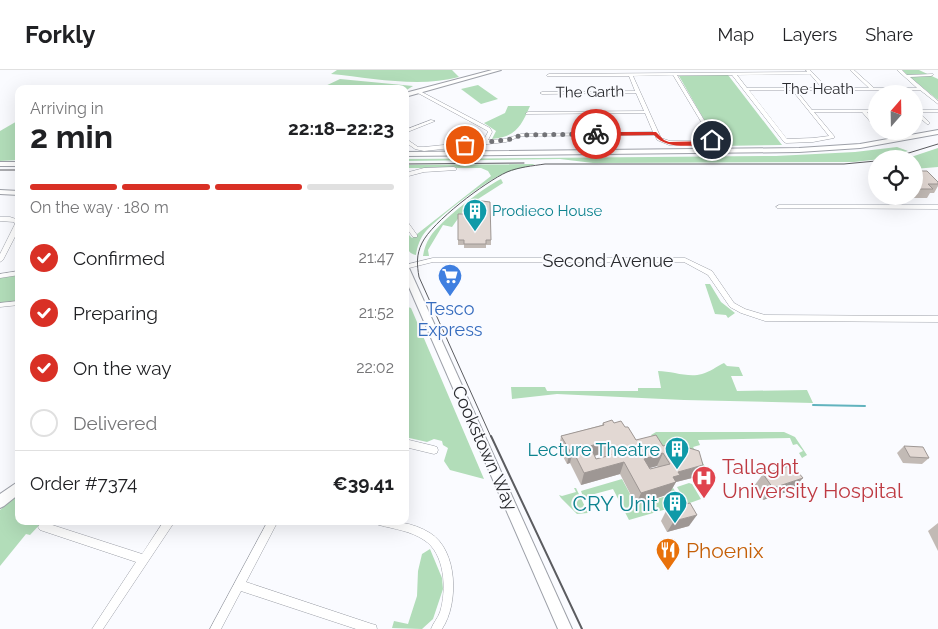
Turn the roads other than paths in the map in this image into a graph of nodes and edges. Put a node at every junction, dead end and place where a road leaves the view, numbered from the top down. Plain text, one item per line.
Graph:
1 (498, 70) edge
2 (852, 70) edge
3 (899, 70) edge
4 (921, 70) edge
5 (489, 71) edge
6 (809, 71) edge
7 (711, 72) edge
8 (733, 73) junction
9 (630, 74) junction
10 (674, 74) junction
11 (549, 75) dead end
12 (931, 75) junction
13 (906, 76) junction
14 (938, 78) edge
15 (869, 85) edge
16 (916, 85) edge
17 (746, 89) junction
18 (793, 89) junction
19 (826, 89) junction
20 (868, 89) edge
21 (923, 90) edge
22 (418, 91) junction
23 (637, 92) junction
24 (542, 93) dead end
25 (409, 94) edge
26 (938, 103) edge
27 (813, 111) junction
28 (863, 111) junction
29 (868, 111) edge
30 (923, 111) edge
31 (938, 111) edge
32 (528, 112) dead end
33 (646, 112) junction
34 (868, 116) edge
35 (923, 119) edge
36 (433, 121) dead end
37 (927, 123) dead end
38 (409, 130) edge
39 (938, 132) edge
40 (656, 133) junction
41 (409, 142) edge
42 (485, 142) junction
43 (409, 154) edge
44 (0, 164) edge
45 (15, 164) edge
46 (454, 169) dead end
47 (409, 173) edge
48 (0, 192) edge
49 (15, 193) edge
50 (780, 207) dead end
51 (938, 207) edge
52 (1, 216) edge
53 (15, 220) edge
54 (409, 228) edge
55 (15, 236) edge
56 (415, 236) dead end
57 (0, 259) edge
58 (409, 266) edge
59 (15, 274) edge
60 (0, 276) edge
61 (409, 276) edge
62 (15, 303) edge
63 (0, 305) edge
64 (938, 320) edge
65 (409, 444) edge
66 (434, 450) dead end
67 (15, 489) edge
68 (0, 502) edge
69 (167, 525) edge
70 (271, 525) edge
71 (392, 525) edge
72 (42, 527) dead end
73 (144, 560) junction
74 (239, 585) junction
75 (97, 629) edge
76 (215, 629) edge
77 (372, 629) edge
78 (436, 629) edge
79 (565, 629) edge

1 - 5 street
2 - 15 street
3 - 13 street
4 - 12 street
5 - 22 street
6 - 8 street
6 - 19 street
7 - 8 street
7 - 10 street
8 - 17 street
9 - 10 street
9 - 11 street
9 - 23 street
10 - 40 street
12 - 13 street
12 - 14 street
13 - 16 street
17 - 18 street, The Heath
17 - 27 street
18 - 19 street, The Heath
18 - 27 street
19 - 20 street, The Heath
21 - 26 street
22 - 25 street
22 - 42 street
23 - 24 street, The Garth
23 - 33 street
27 - 28 street
28 - 29 street
28 - 34 street
30 - 31 street
32 - 33 street
33 - 40 street
35 - 37 street
36 - 38 street
39 - 43 main road
40 - 42 street
41 - 42 street
44 - 45 main road
46 - 47 street
48 - 49 street
50 - 51 street
52 - 53 street
54 - 56 street
55 - 57 street
58 - 64 street, Second Avenue
59 - 60 street
61 - 79 street, Cookstown Way
62 - 63 street
65 - 66 street
67 - 68 street
69 - 73 street
70 - 74 street
71 - 78 street
72 - 73 street
73 - 75 street
74 - 76 street
74 - 77 street

